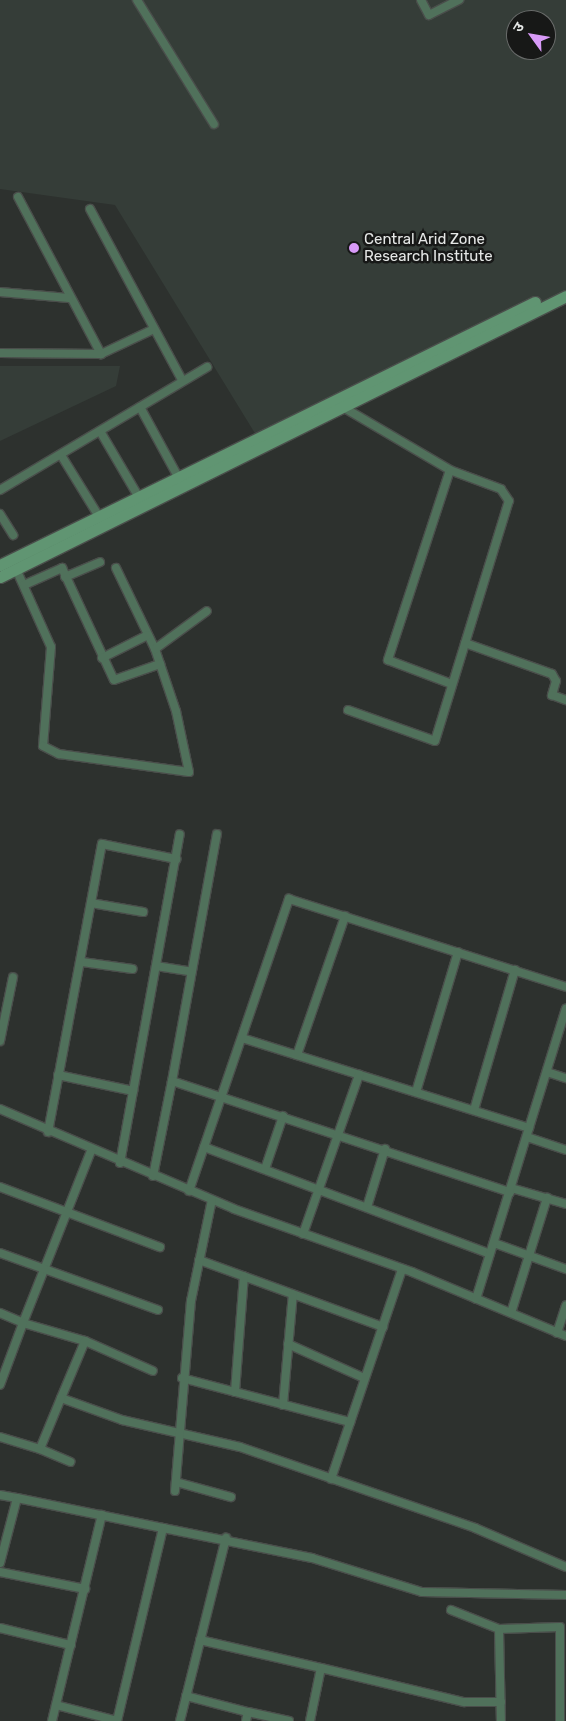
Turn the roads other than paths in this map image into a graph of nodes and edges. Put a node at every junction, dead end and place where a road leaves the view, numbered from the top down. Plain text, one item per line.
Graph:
1 (137, 0) edge
2 (421, 0) edge
3 (459, 0) edge
4 (214, 124) dead end
5 (18, 197) dead end
6 (90, 209) dead end
7 (566, 288) edge
8 (0, 292) edge
9 (566, 296) edge
10 (69, 298) junction
11 (152, 330) junction
12 (0, 352) edge
13 (101, 354) junction
14 (207, 367) dead end
15 (182, 380) junction
16 (341, 406) junction
17 (140, 408) junction
18 (100, 431) junction
19 (61, 455) junction
20 (450, 470) junction
21 (177, 475) junction
22 (0, 490) edge
23 (141, 500) junction
24 (0, 514) edge
25 (98, 515) junction
26 (14, 535) dead end
27 (100, 562) dead end
28 (0, 564) edge
29 (116, 568) dead end
30 (16, 569) junction
31 (0, 577) edge
32 (65, 577) junction
33 (24, 585) junction
34 (207, 611) dead end
35 (148, 635) junction
36 (465, 644) junction
37 (155, 649) junction
38 (102, 658) junction
39 (160, 664) junction
40 (452, 684) junction
41 (566, 700) edge
42 (348, 710) dead end
43 (180, 834) dead end
44 (217, 834) dead end
45 (176, 860) junction
46 (91, 904) junction
47 (143, 912) dead end
48 (345, 916) junction
49 (458, 952) junction
50 (82, 962) junction
51 (156, 966) junction
52 (133, 969) dead end
53 (515, 970) junction
54 (192, 972) junction
55 (13, 978) dead end
56 (566, 986) edge
57 (566, 1009) edge
58 (242, 1038) junction
59 (0, 1041) edge
60 (297, 1056) junction
61 (546, 1072) junction
62 (58, 1074) junction
63 (359, 1074) junction
64 (566, 1078) edge
65 (172, 1081) junction
66 (133, 1091) junction
67 (416, 1092) junction
68 (222, 1097) junction
69 (0, 1109) edge
70 (474, 1110) junction
71 (283, 1116) junction
72 (48, 1132) junction
73 (528, 1132) junction
74 (340, 1134) junction
75 (204, 1148) junction
76 (385, 1149) junction
77 (566, 1150) edge
78 (91, 1151) junction
79 (120, 1163) junction
80 (265, 1169) junction
81 (153, 1176) junction
82 (0, 1187) edge
83 (320, 1189) junction
84 (510, 1190) junction
85 (189, 1191) junction
86 (547, 1198) junction
87 (212, 1200) junction
88 (566, 1204) edge
89 (367, 1207) junction
90 (66, 1214) junction
91 (303, 1234) junction
92 (494, 1243) junction
93 (160, 1247) dead end
94 (0, 1252) edge
95 (490, 1254) junction
96 (528, 1255) junction
97 (200, 1260) junction
98 (566, 1268) edge
99 (45, 1269) junction
100 (402, 1269) junction
101 (244, 1276) junction
102 (293, 1294) junction
103 (476, 1299) junction
104 (566, 1305) edge
105 (158, 1310) dead end
106 (0, 1313) edge
107 (511, 1313) junction
108 (23, 1323) junction
109 (383, 1327) junction
110 (557, 1333) junction
111 (566, 1336) edge
112 (85, 1341) junction
113 (288, 1344) junction
114 (153, 1371) dead end
115 (2, 1376) edge
116 (182, 1378) junction
117 (364, 1378) junction
118 (0, 1385) edge
119 (234, 1392) junction
120 (61, 1398) junction
121 (282, 1405) junction
122 (350, 1422) junction
123 (179, 1434) junction
124 (0, 1437) edge
125 (40, 1449) junction
126 (70, 1462) dead end
127 (331, 1479) junction
128 (0, 1495) edge
129 (231, 1497) dead end
130 (17, 1498) junction
131 (102, 1515) junction
132 (163, 1528) junction
133 (226, 1538) junction
134 (0, 1561) edge
135 (566, 1567) edge
136 (0, 1572) edge
137 (85, 1589) junction
138 (566, 1595) edge
139 (451, 1610) dead end
140 (566, 1621) edge
141 (560, 1627) junction
142 (0, 1628) edge
143 (498, 1629) junction
144 (200, 1640) junction
145 (71, 1645) junction
146 (321, 1668) junction
147 (186, 1696) junction
148 (501, 1702) junction
149 (56, 1705) junction
150 (248, 1712) junction
151 (52, 1721) edge
152 (117, 1721) edge
153 (180, 1721) edge
154 (246, 1721) edge
155 (289, 1721) edge
156 (310, 1721) edge
157 (501, 1721) edge
158 (560, 1721) edge

1 - 4 street
2 - 3 street
5 - 10 street
6 - 11 street
7 - 21 main road
8 - 10 street
9 - 16 main road
10 - 13 street
11 - 13 street
11 - 15 street
12 - 13 street
14 - 15 street
15 - 17 street
16 - 20 street
16 - 23 main road
17 - 18 street
17 - 21 street
18 - 19 street
18 - 23 street
19 - 22 street
19 - 25 street
20 - 36 street
20 - 40 street
21 - 23 main road
23 - 25 main road
23 - 30 main road
24 - 26 street
25 - 28 main road
27 - 32 street
29 - 35 street
30 - 31 main road
30 - 33 street
32 - 33 street
32 - 38 street
33 - 39 street
34 - 37 street
35 - 37 street
35 - 38 street
36 - 40 street
36 - 41 street
37 - 39 street
38 - 39 street
40 - 42 street
43 - 45 street
44 - 54 street
45 - 46 street
45 - 51 street
46 - 47 street
46 - 50 street
48 - 49 street
48 - 58 street
48 - 60 street
49 - 53 street
49 - 67 street
50 - 52 street
50 - 62 street
51 - 54 street
51 - 66 street
53 - 56 street
53 - 70 street
54 - 65 street
55 - 59 street
57 - 61 street
58 - 60 street
58 - 68 street
60 - 63 street
61 - 64 street
61 - 73 street
62 - 66 street
62 - 72 street
63 - 67 street
63 - 74 street
65 - 68 street
65 - 81 street
66 - 79 street
67 - 70 street
68 - 71 street
68 - 75 street
69 - 72 street
70 - 73 street
71 - 74 street
71 - 80 street
72 - 78 street
73 - 77 street
73 - 84 street
74 - 76 street
74 - 83 street
75 - 80 street
75 - 85 street
76 - 84 street
76 - 89 street
78 - 79 street
78 - 90 street
79 - 81 street
80 - 83 street
81 - 85 street
82 - 90 street
83 - 89 street
83 - 91 street
84 - 86 street
84 - 92 street
85 - 87 street
86 - 88 street
86 - 96 street
87 - 91 street
87 - 97 street
89 - 95 street
90 - 93 street
90 - 99 street
91 - 100 street
92 - 95 street
92 - 96 street
94 - 99 street
95 - 103 street
96 - 98 street
96 - 107 street
97 - 101 street
97 - 116 street
99 - 105 street
99 - 108 street
100 - 103 street
100 - 109 street
101 - 102 street
101 - 119 street
102 - 109 street
102 - 113 street
103 - 107 street
104 - 110 street
106 - 108 street
107 - 110 street
108 - 112 street
108 - 115 street
109 - 117 street
110 - 111 street
112 - 114 street
112 - 120 street
113 - 117 street
113 - 121 street
115 - 118 street
116 - 119 street
116 - 123 street
117 - 122 street
119 - 121 street
120 - 123 street
120 - 125 street
121 - 122 street
122 - 127 street
123 - 127 street
123 - 129 street
124 - 125 street
125 - 126 street
127 - 135 street
128 - 130 street
130 - 131 street
130 - 134 street
131 - 132 street
131 - 137 street
132 - 133 street
132 - 152 street
133 - 138 street
133 - 144 street
136 - 137 street
137 - 145 street
139 - 143 street
140 - 141 street
141 - 143 street
141 - 158 street
142 - 145 street
143 - 148 street
144 - 146 street
144 - 147 street
145 - 149 street
146 - 148 street
146 - 156 street
147 - 150 street
147 - 153 street
148 - 157 street
149 - 151 street
149 - 152 street
150 - 154 street
150 - 155 street

